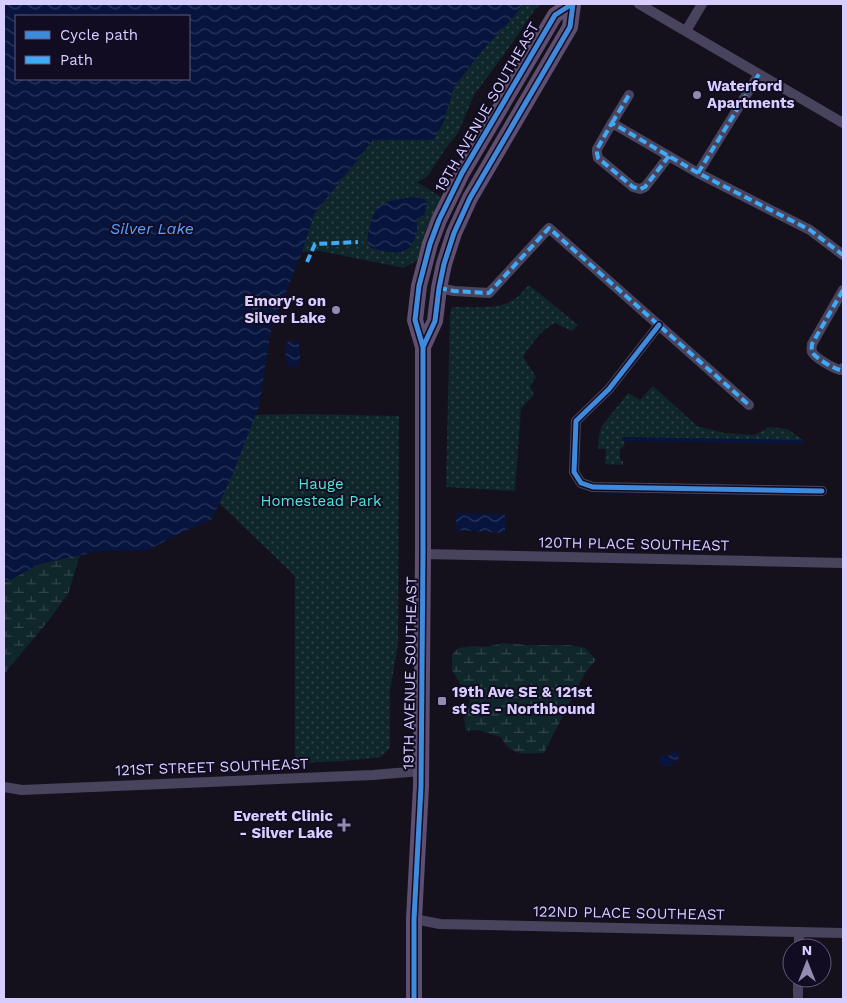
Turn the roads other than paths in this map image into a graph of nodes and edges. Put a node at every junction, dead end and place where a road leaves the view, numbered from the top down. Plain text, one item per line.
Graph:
1 (572, 4) edge
2 (639, 4) edge
3 (702, 4) edge
4 (686, 31) junction
5 (759, 74) junction
6 (629, 95) dead end
7 (612, 123) junction
8 (843, 123) edge
9 (669, 156) junction
10 (698, 173) junction
11 (843, 255) edge
12 (439, 288) junction
13 (843, 290) edge
14 (659, 325) junction
15 (422, 347) junction
16 (843, 368) edge
17 (749, 405) dead end
18 (822, 491) dead end
19 (423, 554) junction
20 (843, 564) edge
21 (421, 771) junction
22 (4, 787) edge
23 (414, 919) junction
24 (799, 932) junction
25 (843, 933) edge
26 (799, 938) edge
27 (798, 988) edge
28 (798, 996) dead end
29 (414, 999) edge

1 - 12 main road, 19TH AVENUE SOUTHEAST
1 - 15 main road, 19TH AVENUE SOUTHEAST
2 - 4 street
3 - 4 street
4 - 5 street
5 - 8 street
5 - 10 street
6 - 7 street
7 - 9 street
7 - 9 street
9 - 10 street
10 - 11 street
12 - 14 street
12 - 15 main road, 19TH AVENUE SOUTHEAST
13 - 16 street
14 - 17 street
14 - 18 street
15 - 19 main road, 19TH AVENUE SOUTHEAST
19 - 20 street, 120TH PLACE SOUTHEAST
19 - 21 main road, 19TH AVENUE SOUTHEAST
21 - 22 street, 121ST STREET SOUTHEAST
21 - 23 main road, 19TH AVENUE SOUTHEAST
23 - 24 street, 122ND PLACE SOUTHEAST
23 - 29 main road, 19TH AVENUE SOUTHEAST
24 - 25 street, 122ND PLACE SOUTHEAST
24 - 26 street
27 - 28 street

